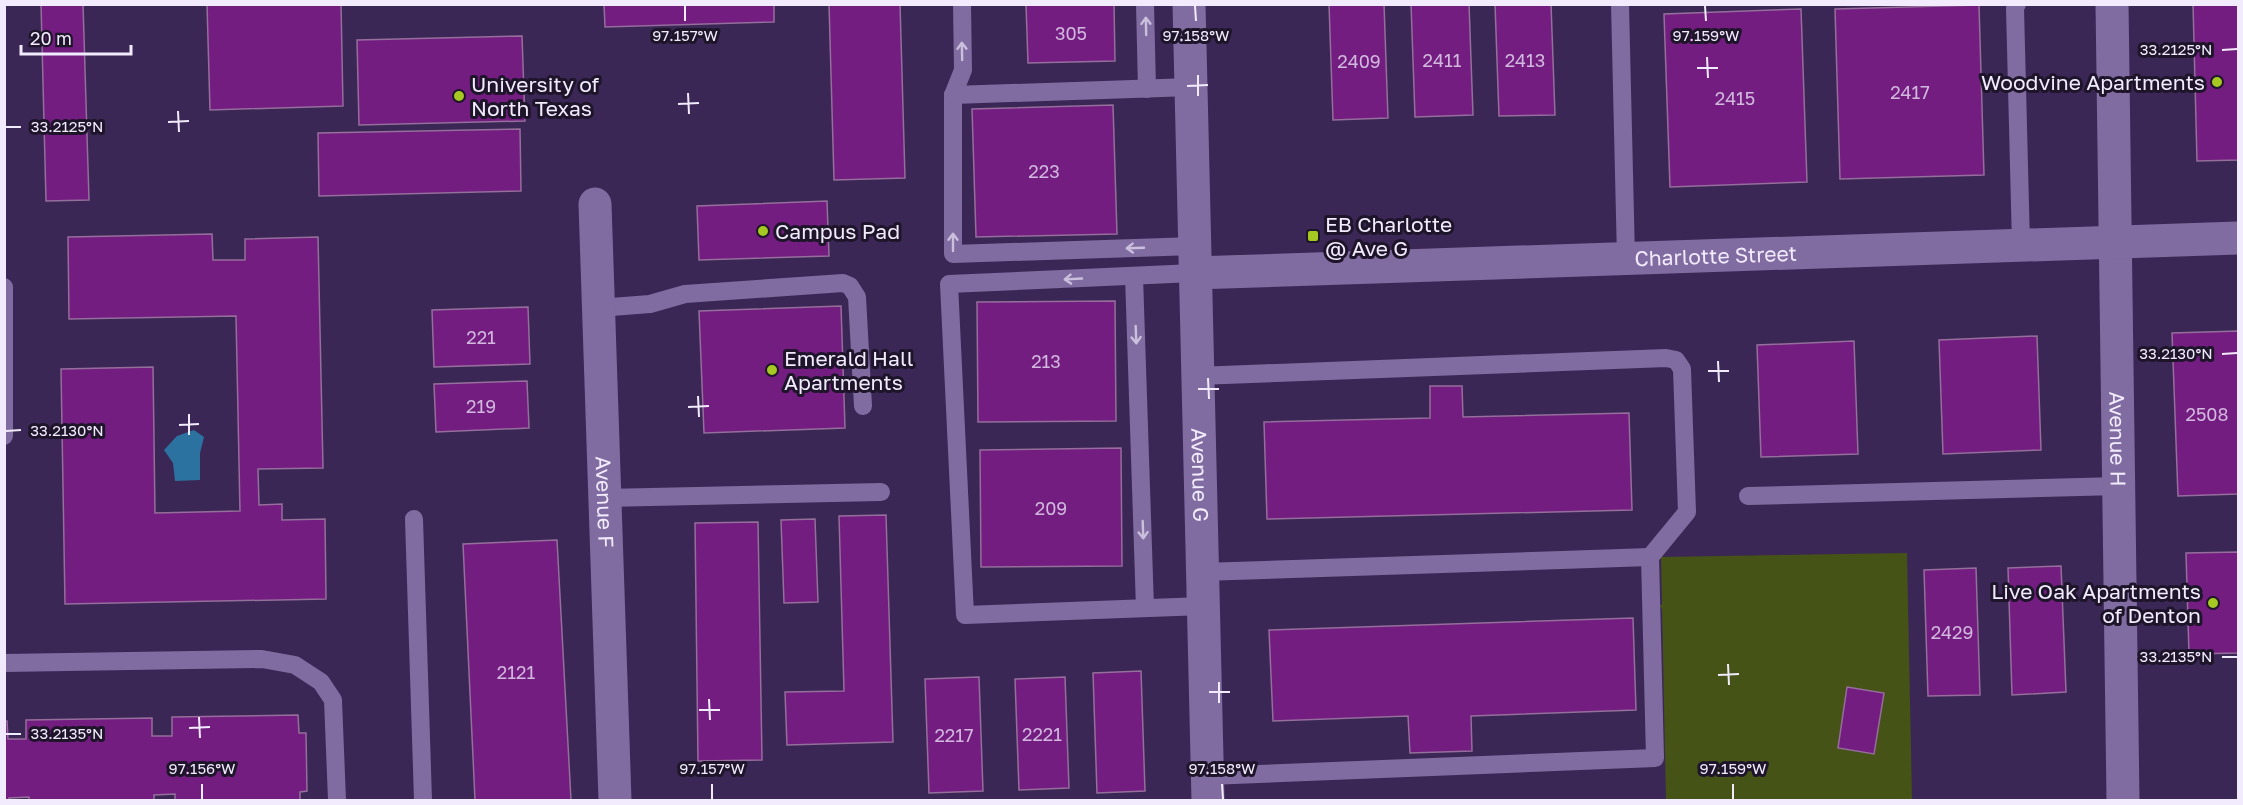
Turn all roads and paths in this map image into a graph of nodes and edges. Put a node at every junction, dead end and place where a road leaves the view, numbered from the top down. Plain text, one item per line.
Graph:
1 (962, 4) edge
2 (1145, 4) edge
3 (1189, 4) edge
4 (1620, 4) edge
5 (2017, 4) edge
6 (2112, 4) edge
7 (1191, 87) junction
8 (1147, 89) junction
9 (953, 95) junction
10 (595, 204) dead end
11 (2238, 238) edge
12 (2115, 241) junction
13 (2021, 244) junction
14 (1626, 258) junction
15 (1194, 260) junction
16 (1134, 276) junction
17 (4, 287) edge
18 (598, 308) junction
19 (1197, 376) junction
20 (862, 406) dead end
21 (4, 436) edge
22 (2119, 486) junction
23 (881, 492) dead end
24 (1748, 496) dead end
25 (605, 498) junction
26 (414, 519) dead end
27 (1650, 557) junction
28 (1202, 573) junction
29 (1203, 606) junction
30 (1145, 608) junction
31 (4, 663) edge
32 (1208, 788) edge
33 (337, 801) edge
34 (423, 801) edge
35 (615, 801) edge
36 (2123, 801) edge

9 -> 1 lane
8 -> 2 lane
3 - 7 street, Avenue G
4 - 14 lane
5 - 13 lane
6 - 12 street, Avenue H
7 - 8 lane
7 - 15 street, Avenue G
8 - 9 lane
15 -> 9 lane
10 - 18 street, Avenue F
11 - 12 street, Charlotte Street
12 - 13 street, Charlotte Street
12 - 22 street, Avenue H
13 - 14 street, Charlotte Street
14 - 15 street, Charlotte Street
15 - 16 lane
15 - 19 street, Avenue G
16 -> 30 lane
16 -> 30 lane
17 - 21 lane
18 - 20 lane
18 - 25 street, Avenue F
19 - 27 lane
19 - 28 street, Avenue G
22 - 24 lane
22 - 36 street, Avenue H
23 - 25 lane
25 - 35 street, Avenue F
26 - 34 lane
27 - 28 lane
27 - 32 lane
28 - 29 street, Avenue G
29 - 30 lane
29 - 32 street, Avenue G
31 - 33 lane

